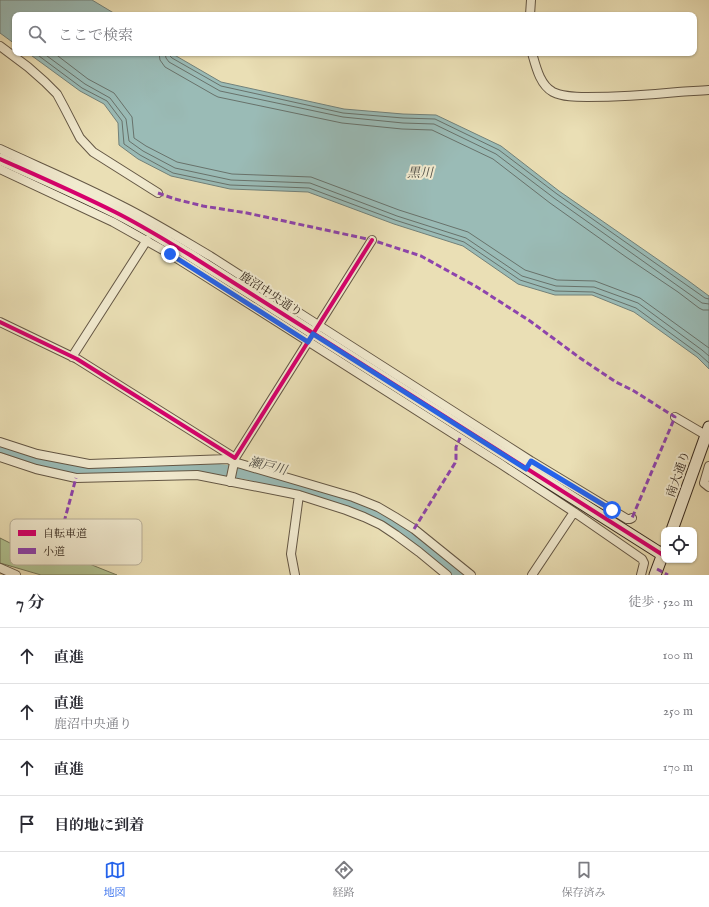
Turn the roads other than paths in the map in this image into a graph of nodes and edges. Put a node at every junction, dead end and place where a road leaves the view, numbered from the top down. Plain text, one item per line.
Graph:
1 (531, 0) edge
2 (530, 12) edge
3 (0, 46) edge
4 (12, 55) edge
5 (13, 56) edge
6 (533, 56) edge
7 (709, 90) edge
8 (0, 149) edge
9 (0, 159) edge
10 (0, 169) edge
11 (158, 193) dead end
12 (147, 240) junction
13 (372, 240) dead end
14 (0, 322) edge
15 (313, 334) junction
16 (72, 357) junction
17 (675, 417) dead end
18 (708, 432) edge
19 (0, 442) edge
20 (0, 457) edge
21 (235, 460) junction
22 (709, 466) edge
23 (526, 469) junction
24 (230, 482) junction
25 (709, 487) edge
26 (299, 495) junction
27 (574, 512) junction
28 (618, 514) junction
29 (632, 518) dead end
30 (613, 524) junction
31 (673, 527) edge
32 (606, 534) junction
33 (661, 552) edge
34 (661, 558) edge
35 (0, 568) edge
36 (16, 575) edge
37 (295, 575) edge
38 (446, 575) edge
39 (471, 575) edge
40 (532, 575) edge
41 (641, 575) edge
42 (655, 575) edge

1 - 2 street
3 - 4 street
5 - 11 street
6 - 7 street
8 - 15 street
9 - 15 street, 鹿沼中央通り
10 - 12 street
12 - 15 street
12 - 16 street
13 - 15 street
14 - 16 street
15 - 21 street
15 - 23 street, 鹿沼中央通り
16 - 21 street
17 - 18 street
18 - 31 street, 南大通り
19 - 21 street
20 - 24 street
21 - 24 street
21 - 39 street
22 - 25 street
23 - 27 street
23 - 28 street
23 - 30 street, 鹿沼中央通り
24 - 26 street
26 - 37 street
26 - 38 street
27 - 32 street
27 - 40 street
28 - 29 street
28 - 30 street
30 - 32 street
30 - 33 street, 鹿沼中央通り
32 - 41 street
34 - 42 street
35 - 36 street

